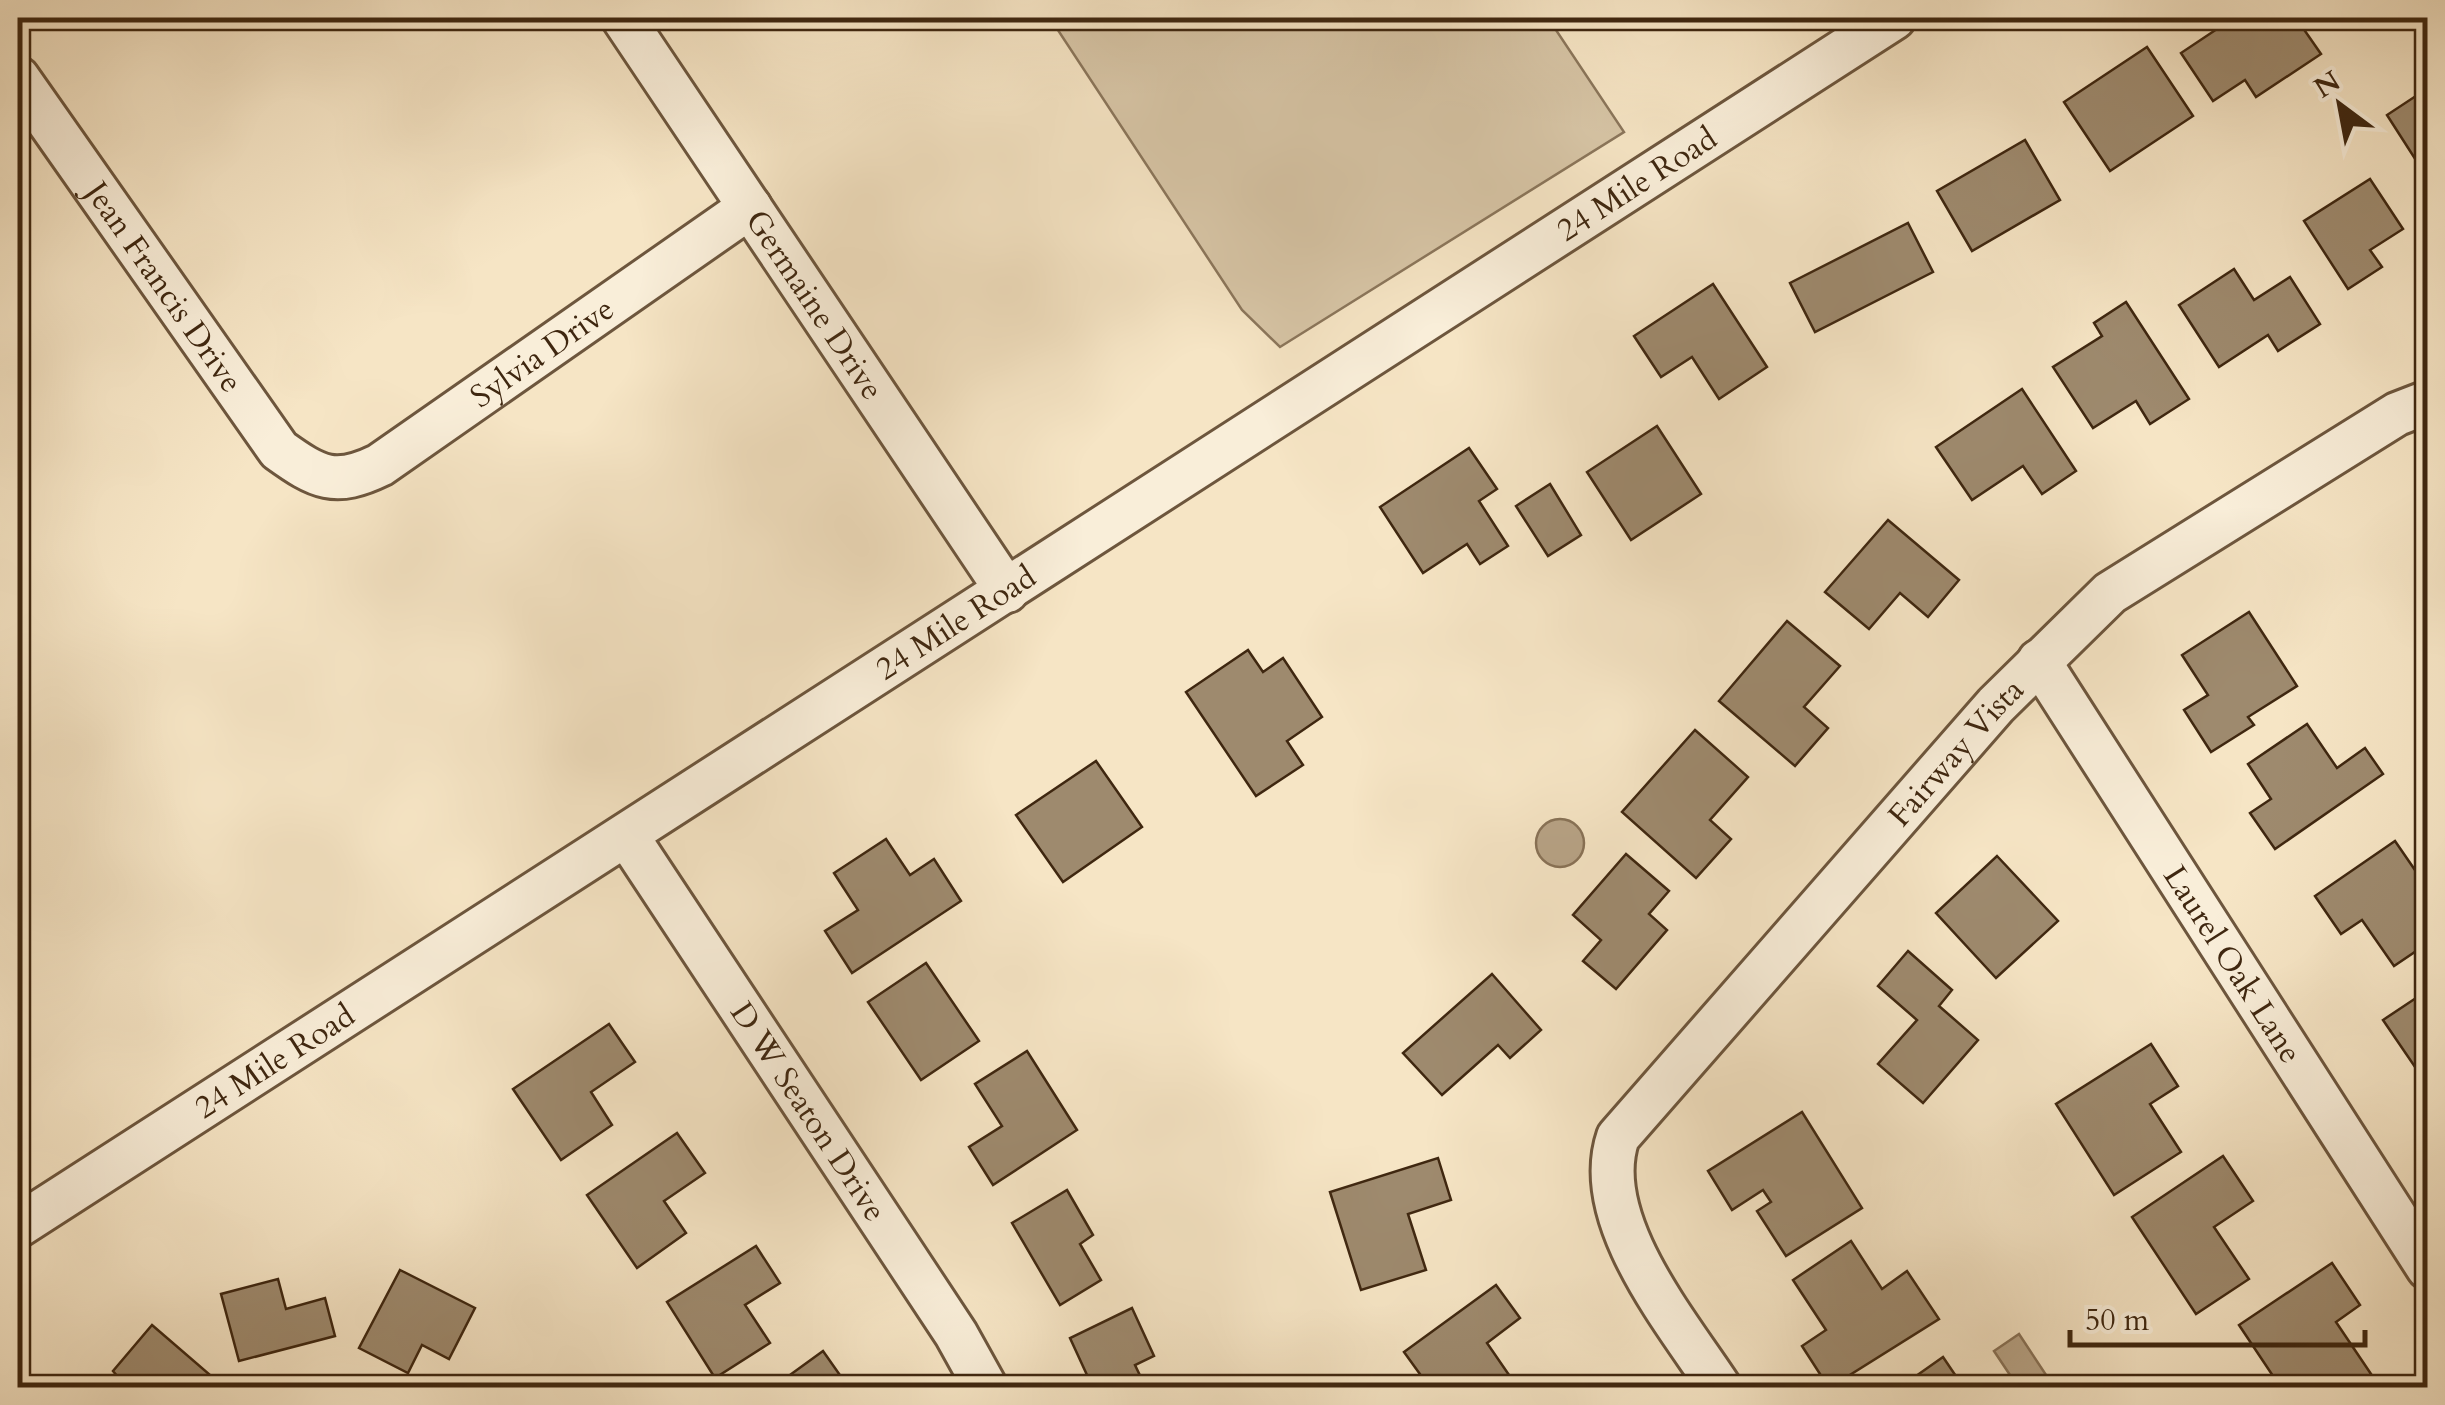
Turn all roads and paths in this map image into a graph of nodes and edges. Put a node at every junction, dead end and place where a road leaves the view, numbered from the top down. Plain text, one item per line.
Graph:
1 (623, 18) edge
2 (1894, 18) edge
3 (18, 78) edge
4 (750, 207) junction
5 (2428, 402) edge
6 (329, 478) joint
7 (1007, 590) junction
8 (2038, 661) junction
9 (627, 836) junction
10 (18, 1226) edge
11 (2428, 1268) edge
12 (986, 1388) edge
13 (1720, 1388) edge

1 - 4 street, Germaine Drive
2 - 7 street, 24 Mile Road
3 - 6 street, Jean Francis Drive
4 - 6 street, Sylvia Drive
4 - 7 street, Germaine Drive
5 - 8 street, Fairway Vista
7 - 9 street, 24 Mile Road
8 - 11 street, Laurel Oak Lane
8 - 13 street, Fairway Vista
9 - 10 street, 24 Mile Road
9 - 12 street, D W Seaton Drive

